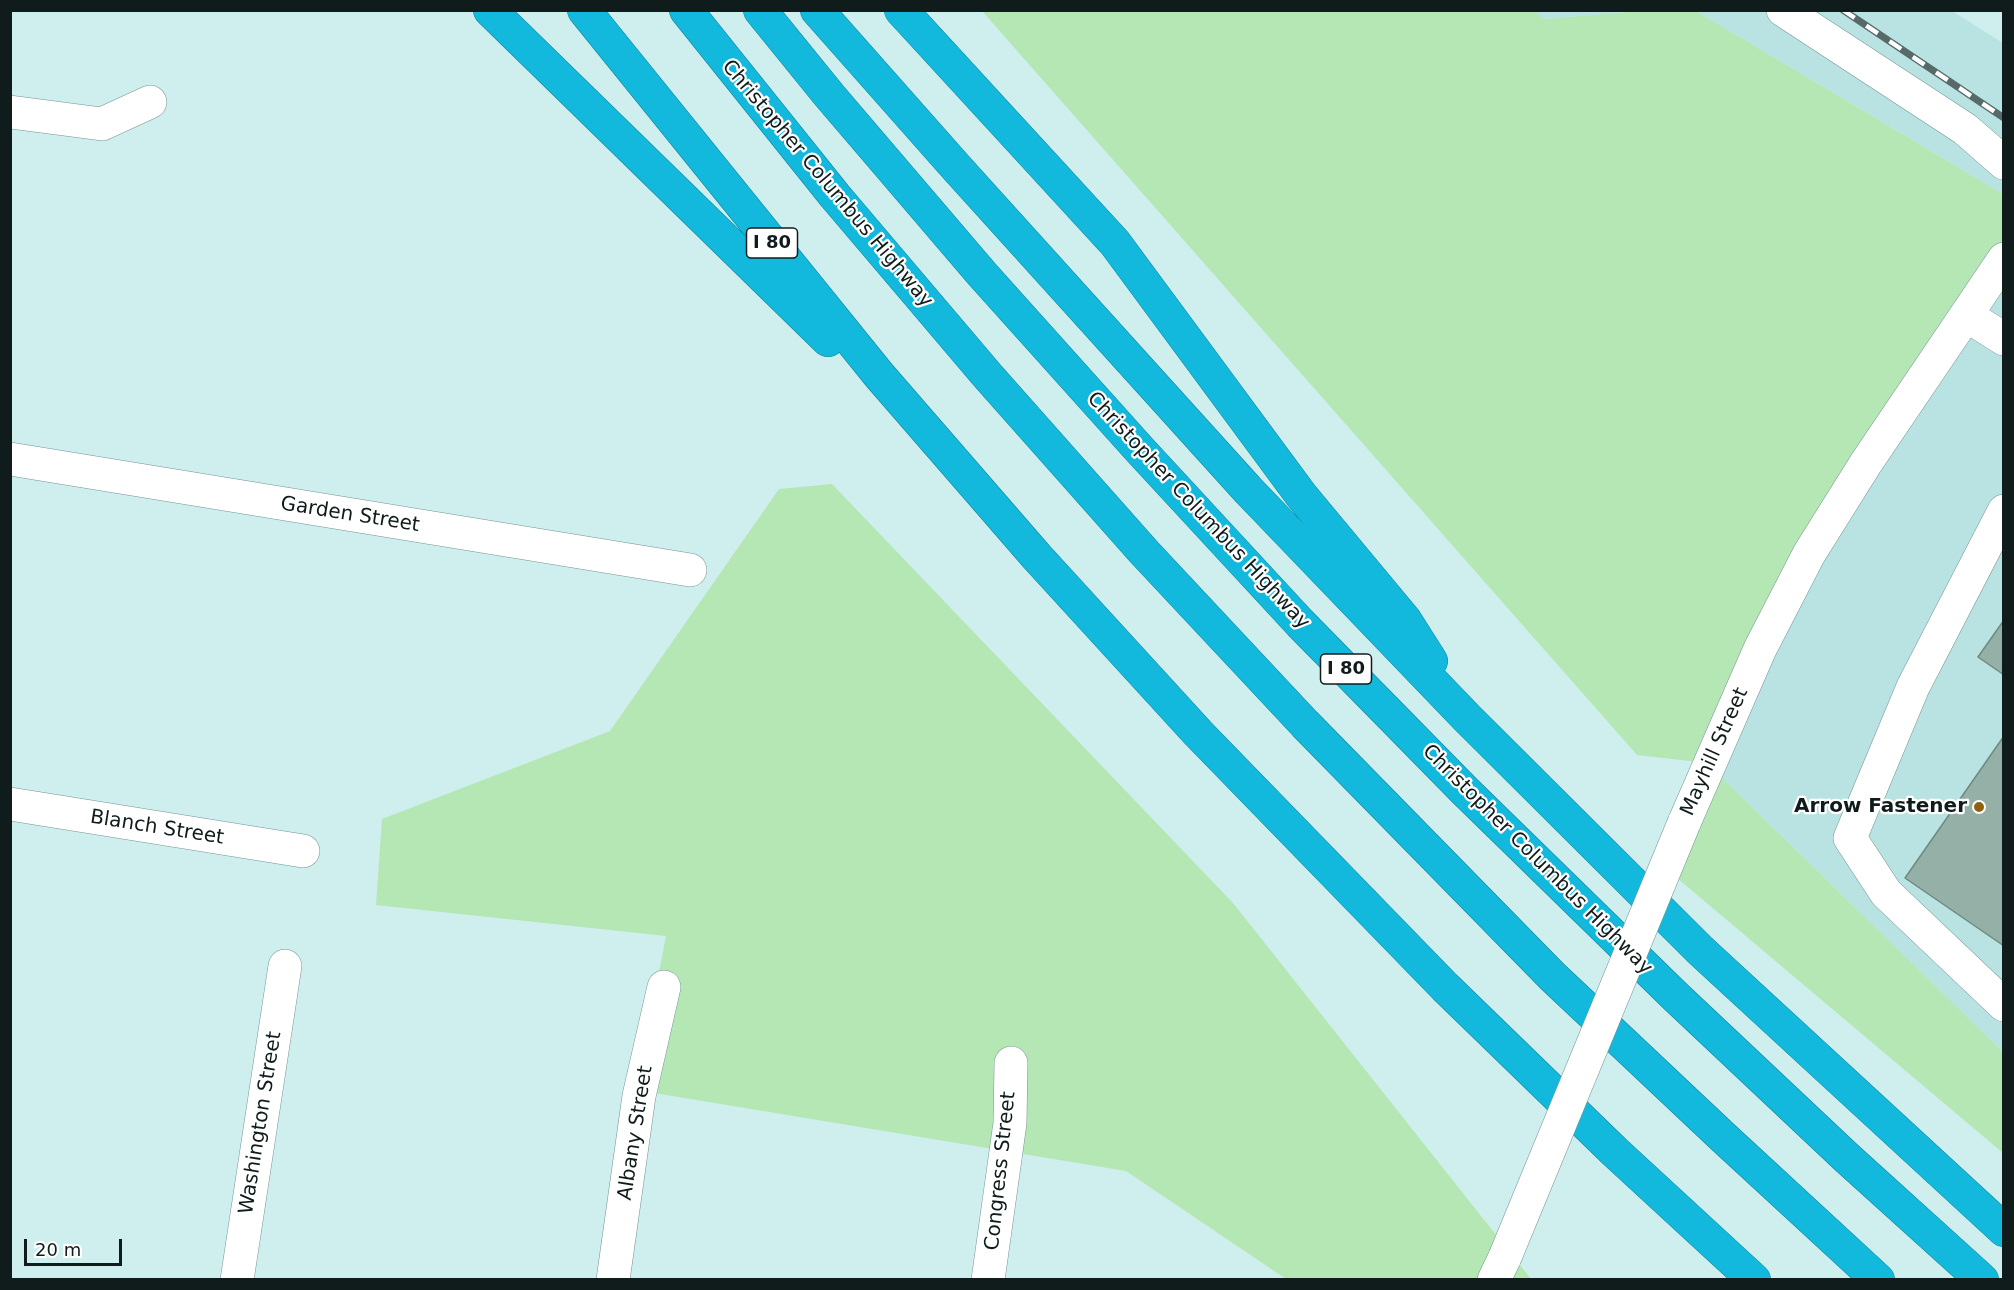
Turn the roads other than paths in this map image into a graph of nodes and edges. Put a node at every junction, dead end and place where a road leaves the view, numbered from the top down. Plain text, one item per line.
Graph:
1 (490, 10) edge
2 (584, 10) edge
3 (686, 10) edge
4 (760, 10) edge
5 (817, 10) edge
6 (902, 10) edge
7 (1783, 10) edge
8 (150, 102) dead end
9 (10, 112) edge
10 (2004, 162) edge
11 (2004, 259) edge
12 (1966, 315) junction
13 (2004, 339) edge
14 (10, 459) edge
15 (964, 472) junction
16 (2004, 511) edge
17 (690, 570) dead end
18 (1467, 718) junction
19 (10, 804) edge
20 (303, 851) dead end
21 (285, 966) dead end
22 (664, 987) dead end
23 (2004, 1005) edge
24 (1011, 1063) dead end
25 (2004, 1230) edge
26 (1499, 1268) edge
27 (237, 1280) edge
28 (613, 1280) edge
29 (988, 1280) edge
30 (1754, 1280) edge
31 (1878, 1280) edge
32 (1982, 1280) edge

1 - 15 highway
2 - 15 highway, I 80
3 - 31 highway, Christopher Columbus Highway
4 - 32 highway, Christopher Columbus Highway / I 80
5 - 18 highway
6 - 18 highway
7 - 10 street
8 - 9 street
11 - 12 street, Mayhill Street
12 - 13 street
12 - 26 street, Mayhill Street, bridge
14 - 17 street, Garden Street
15 - 30 highway, I 80
16 - 23 street
18 - 25 highway
19 - 20 street, Blanch Street
21 - 27 street, Washington Street
22 - 28 street, Albany Street
24 - 29 street, Congress Street

